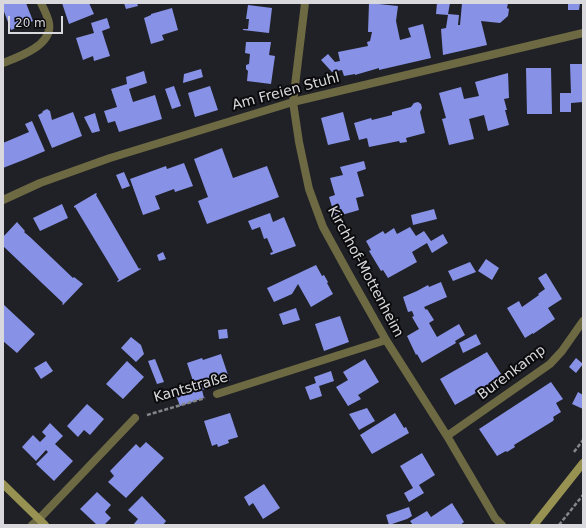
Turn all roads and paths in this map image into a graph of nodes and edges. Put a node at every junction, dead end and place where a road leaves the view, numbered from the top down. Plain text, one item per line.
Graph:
1 (41, 3) edge
2 (304, 3) edge
3 (583, 33) edge
4 (3, 63) edge
5 (293, 102) junction
6 (3, 200) edge
7 (583, 321) edge
8 (386, 340) junction
9 (217, 394) joint
10 (135, 418) joint
11 (447, 436) junction
12 (583, 463) edge
13 (3, 484) edge
14 (583, 494) edge
15 (42, 522) edge
16 (32, 525) edge
17 (502, 525) edge
18 (534, 525) edge
19 (559, 525) edge

1 - 4 street
2 - 5 street, Kirchhof-Mottenheim
3 - 5 street, Am Freien Stuhl
5 - 6 street, Am Freien Stuhl
5 - 8 street, Kirchhof-Mottenheim
7 - 11 street, Burenkamp
8 - 9 street, Kantstraße
8 - 11 street, Kirchhof-Mottenheim
9 - 10 path, Kantstraße
10 - 15 street
11 - 17 street, Kirchhof-Mottenheim
12 - 18 main road
13 - 15 main road
14 - 19 path
15 - 16 street

